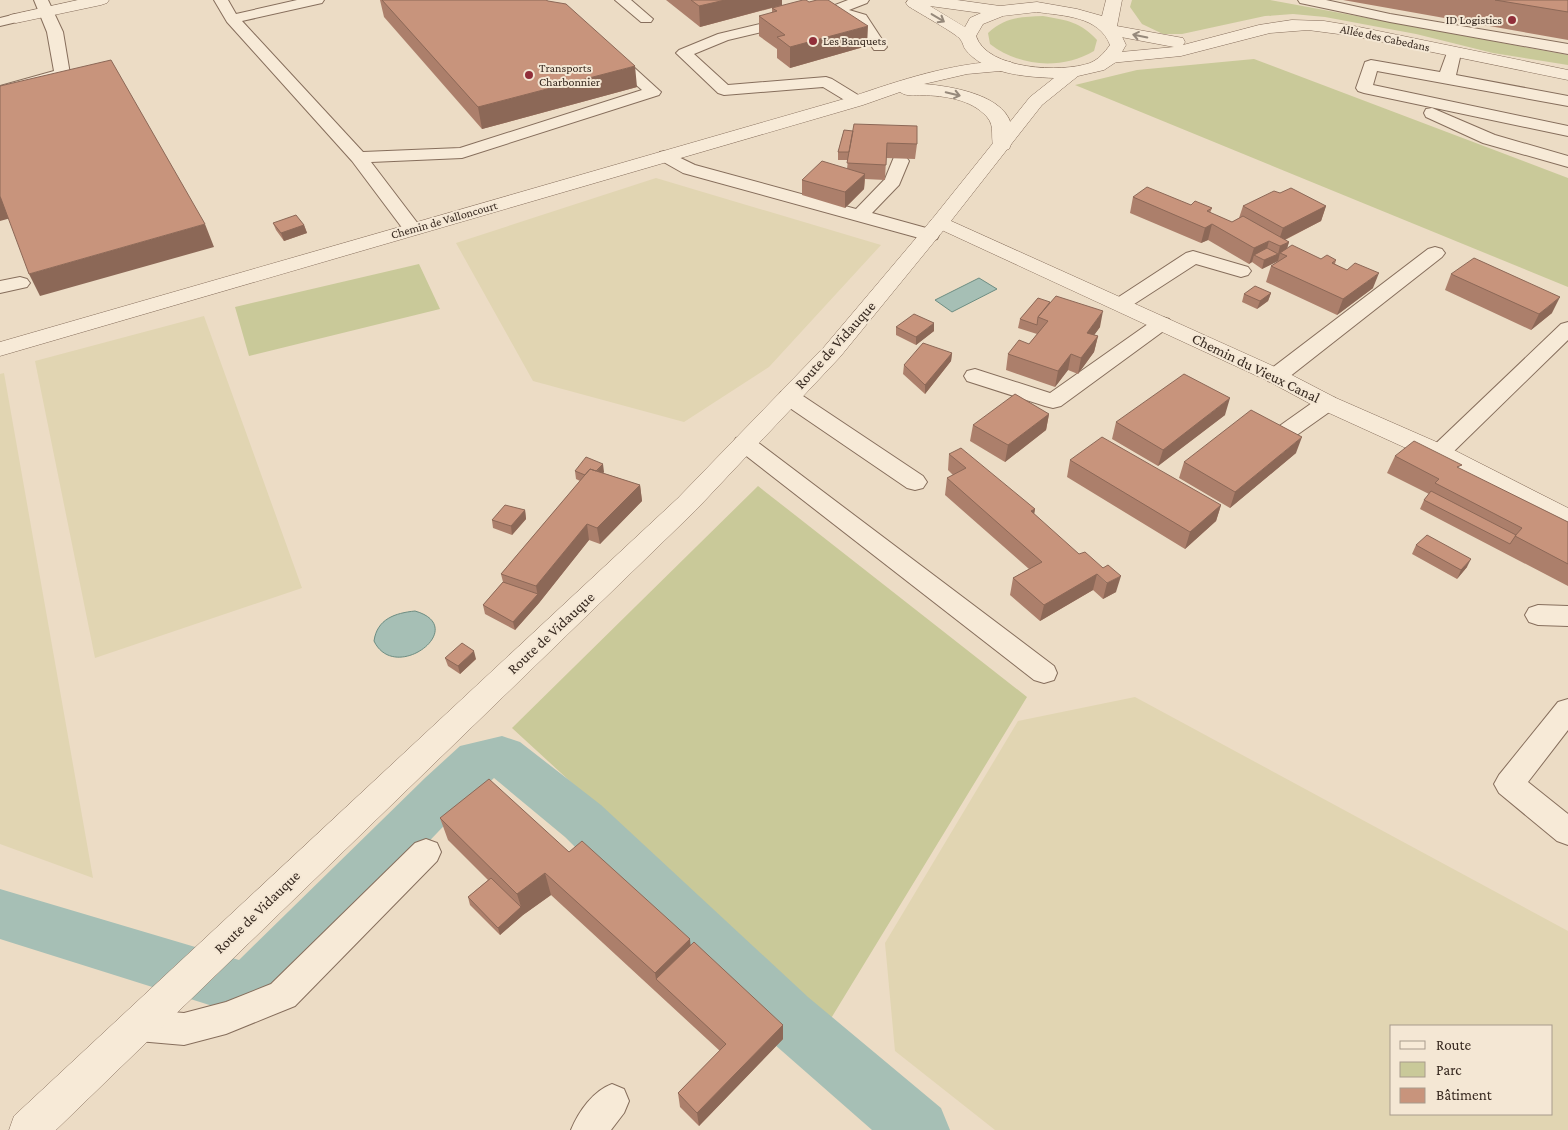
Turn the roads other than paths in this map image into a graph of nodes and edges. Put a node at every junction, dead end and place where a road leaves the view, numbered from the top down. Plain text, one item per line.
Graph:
1 (101, 0) edge
2 (220, 0) edge
3 (317, 0) edge
4 (622, 0) edge
5 (862, 0) edge
6 (908, 0) edge
7 (924, 0) edge
8 (1080, 0) edge
9 (1114, 0) edge
10 (1305, 0) edge
11 (44, 6) edge
12 (1038, 7) junction
13 (834, 10) junction
14 (1000, 11) junction
15 (16, 18) joint
16 (232, 19) junction
17 (646, 19) dead end
18 (0, 22) edge
19 (1109, 29) junction
20 (970, 41) junction
21 (600, 46) edge
22 (1203, 46) junction
23 (879, 47) dead end
24 (1568, 49) edge
25 (1453, 53) junction
26 (1110, 58) junction
27 (1011, 67) junction
28 (1073, 72) junction
29 (936, 74) junction
30 (1568, 75) edge
31 (1447, 78) junction
32 (0, 91) edge
33 (887, 91) junction
34 (1418, 100) junction
35 (857, 101) junction
36 (1036, 101) junction
37 (1568, 101) edge
38 (1568, 131) edge
39 (1002, 145) junction
40 (666, 156) junction
41 (358, 157) junction
42 (900, 161) edge
43 (1568, 162) edge
44 (859, 216) junction
45 (413, 229) junction
46 (935, 229) junction
47 (1435, 253) dead end
48 (1241, 271) dead end
49 (20, 283) edge
50 (0, 287) edge
51 (1121, 304) junction
52 (1162, 323) junction
53 (1568, 328) edge
54 (0, 349) edge
55 (975, 376) dead end
56 (1276, 376) junction
57 (789, 398) junction
58 (1327, 403) junction
59 (1286, 432) edge
60 (744, 443) junction
61 (1439, 453) junction
62 (915, 482) dead end
63 (1568, 518) edge
64 (1538, 615) dead end
65 (1568, 616) edge
66 (1044, 673) dead end
67 (1568, 710) edge
68 (1568, 832) edge
69 (426, 852) dead end
70 (138, 1025) junction
71 (612, 1101) dead end
72 (28, 1130) edge
73 (589, 1130) edge

1 - 11 street
2 - 16 lane
3 - 16 lane
4 - 17 lane
5 - 13 lane
6 -> 20 street
7 - 14 street
8 - 12 street
9 - 19 street
10 - 24 lane
11 - 15 street
11 - 32 lane
12 - 14 street
12 - 19 street
13 - 23 lane
13 - 35 lane
14 - 20 street, Chemin de Valloncourt
15 - 18 lane
16 - 41 lane
22 -> 19 street
19 - 26 street
20 - 27 street
20 - 29 street, Chemin de Valloncourt
21 - 41 lane
22 - 25 street, Allée des Cabedans
22 - 26 street, Allée des Cabedans
25 - 30 street, Allée des Cabedans
25 - 31 lane
26 - 28 street, Allée des Cabedans
27 - 28 street
27 - 29 street, Chemin de Valloncourt
27 - 36 street
28 - 36 street, Route de Vidauque
29 - 33 street, Chemin de Valloncourt
31 - 34 lane
31 - 37 lane
33 - 35 street, Chemin de Valloncourt
33 -> 39 street, Chemin de Valloncourt
34 - 38 lane
34 - 43 lane
35 - 40 street, Chemin de Valloncourt
36 - 39 street, Route de Vidauque
39 - 46 street, Route de Vidauque
40 - 44 lane
40 - 45 street, Chemin de Valloncourt
41 - 45 lane
42 - 44 lane
44 - 46 lane
45 - 54 street, Chemin de Valloncourt
46 - 51 street, Chemin du Vieux Canal
46 - 57 street, Route de Vidauque
47 - 56 lane
48 - 51 lane
49 - 50 lane
51 - 52 street, Chemin du Vieux Canal
52 - 55 lane
52 - 56 street, Chemin du Vieux Canal
53 - 61 lane
56 - 58 street, Chemin du Vieux Canal
57 - 60 street, Route de Vidauque
57 - 62 lane
58 - 59 lane
58 - 61 street, Chemin du Vieux Canal
60 - 66 lane
60 - 70 street, Route de Vidauque
61 - 63 street, Chemin du Vieux Canal
64 - 65 lane
67 - 68 lane
69 - 70 lane
70 - 72 street, Route de Vidauque
71 - 73 lane

